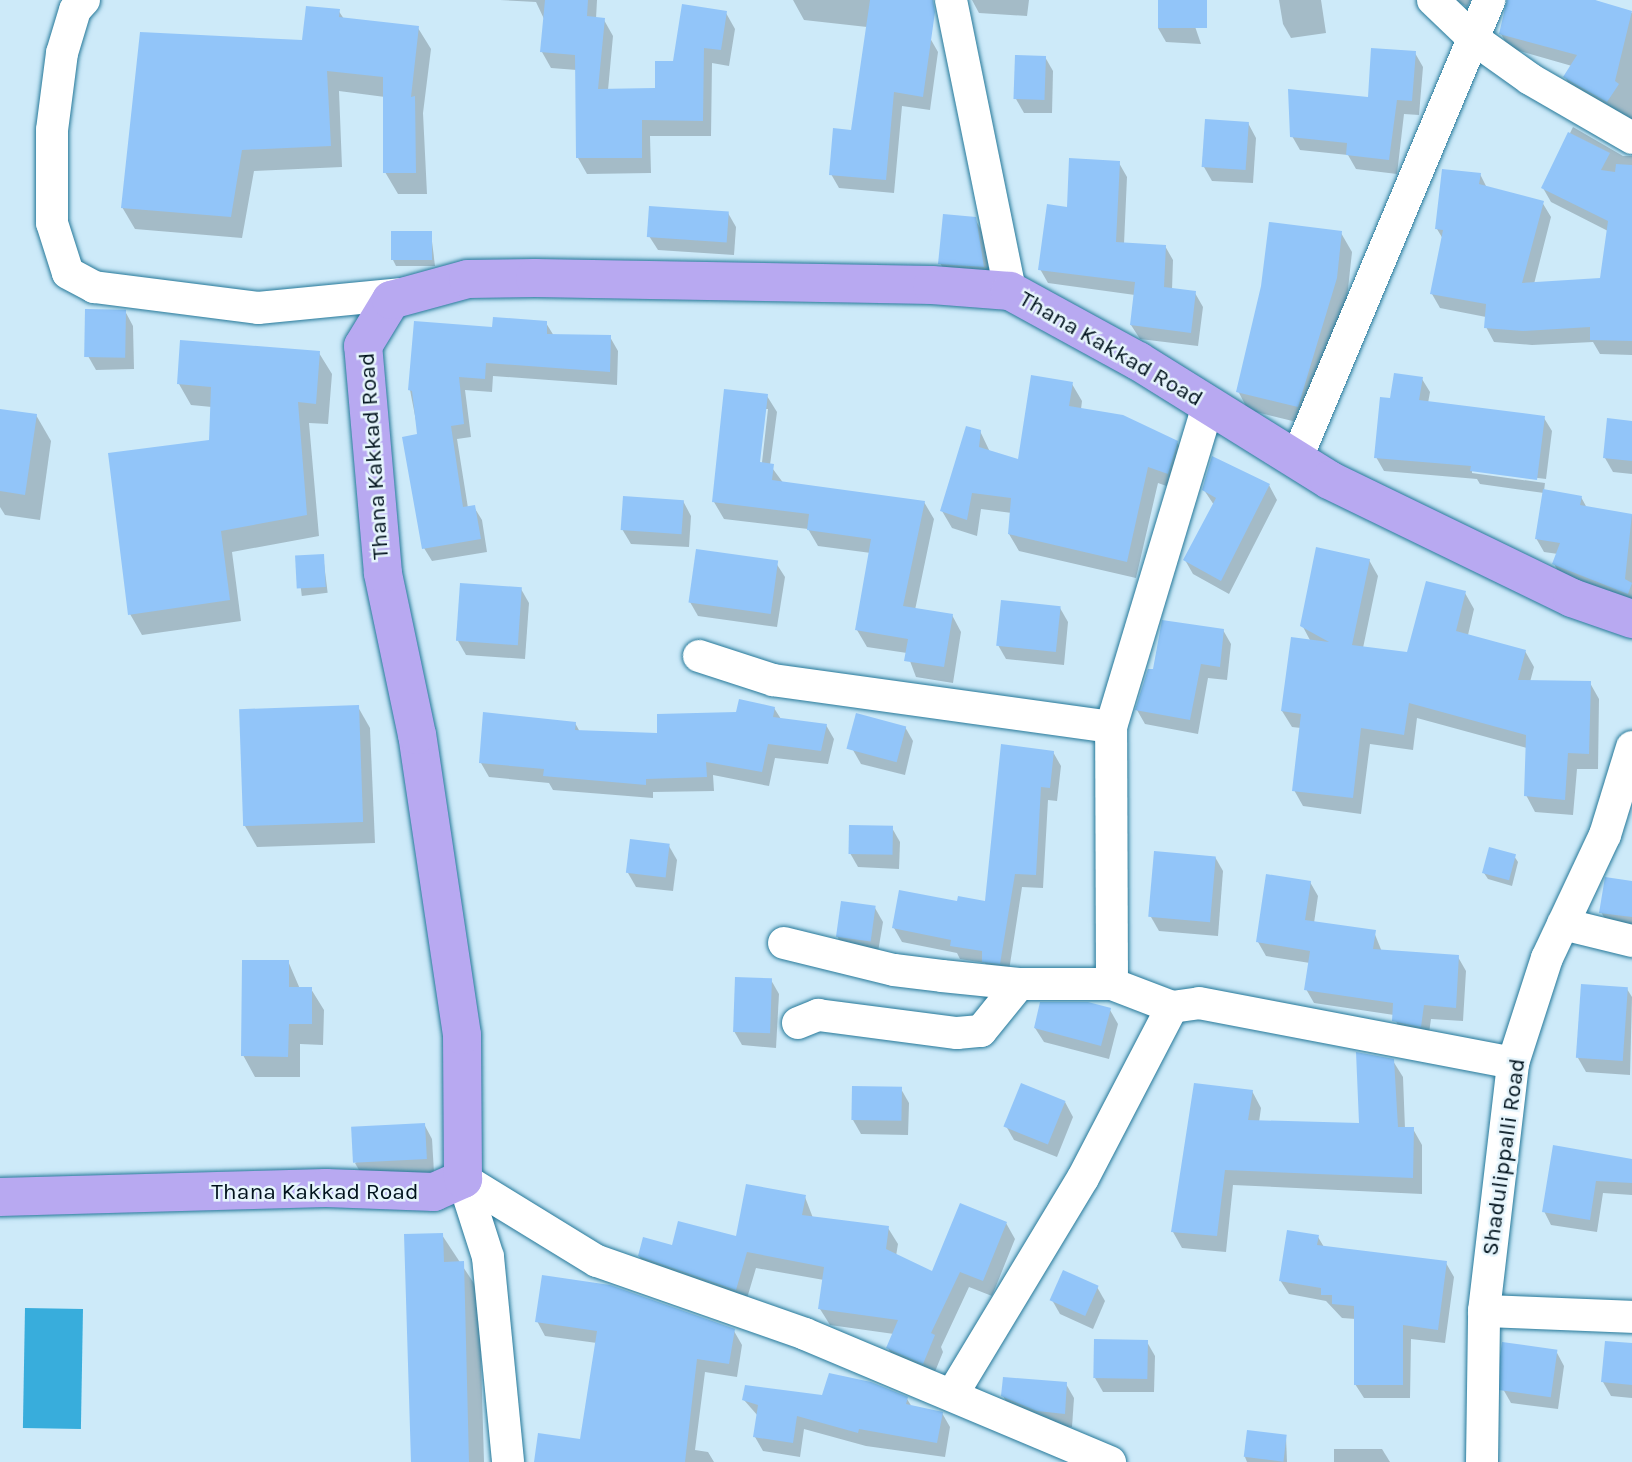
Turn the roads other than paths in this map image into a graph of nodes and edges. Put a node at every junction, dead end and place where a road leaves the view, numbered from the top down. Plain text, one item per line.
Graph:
1 (84, 0) edge
2 (951, 0) edge
3 (1433, 0) edge
4 (1489, 0) edge
5 (1474, 39) junction
6 (1632, 138) edge
7 (1010, 291) junction
8 (410, 293) junction
9 (1208, 406) junction
10 (1296, 460) junction
11 (1632, 619) edge
12 (699, 656) dead end
13 (1111, 727) junction
14 (1632, 747) edge
15 (1563, 924) junction
16 (1632, 941) edge
17 (784, 943) dead end
18 (1019, 984) junction
19 (1112, 984) junction
20 (1172, 1007) junction
21 (798, 1023) dead end
22 (1513, 1063) junction
23 (463, 1179) junction
24 (0, 1197) edge
25 (1484, 1311) junction
26 (1632, 1317) edge
27 (952, 1395) junction
28 (508, 1462) edge
29 (1110, 1462) edge
30 (1482, 1462) edge

1 - 8 street
2 - 7 street
3 - 5 street
4 - 5 street
5 - 6 street
5 - 10 street
7 - 8 main road, Thana Kakkad Road
7 - 9 main road, Thana Kakkad Road
8 - 23 main road, Thana Kakkad Road
9 - 10 main road, Thana Kakkad Road
9 - 13 street
10 - 11 main road, Thana Kakkad Road
12 - 13 street
13 - 19 street
14 - 15 street, Shadulippalli Road
15 - 16 street
15 - 22 street, Shadulippalli Road
17 - 18 street
18 - 19 street
18 - 21 street
19 - 20 street
20 - 22 street
20 - 27 street
22 - 25 street, Shadulippalli Road
23 - 24 main road, Thana Kakkad Road
23 - 27 street
23 - 28 street
25 - 26 street
25 - 30 street, Shadulippalli Road
27 - 29 street

